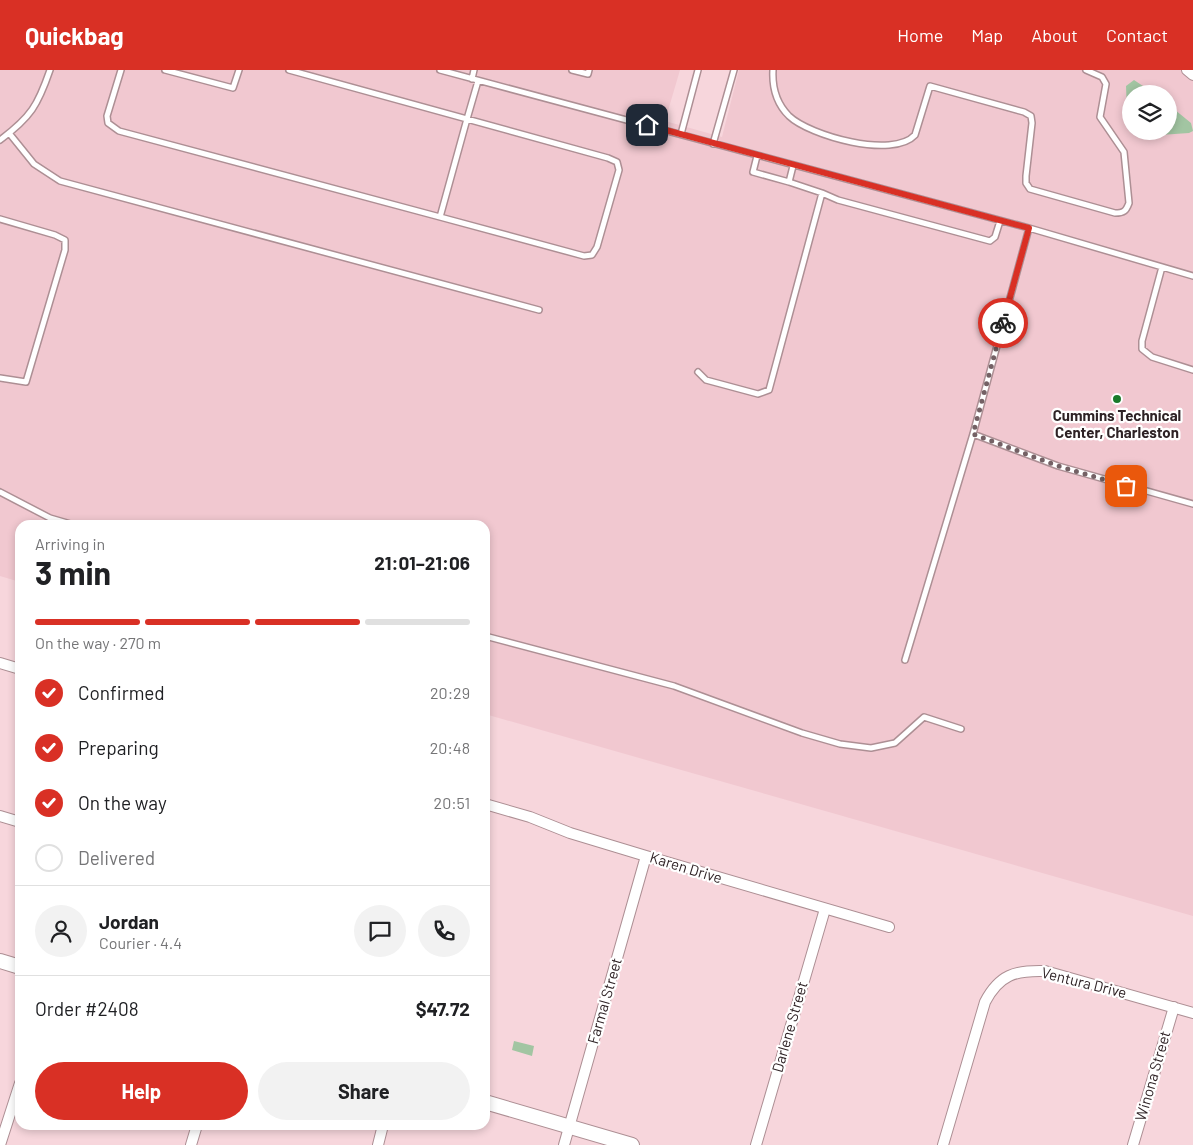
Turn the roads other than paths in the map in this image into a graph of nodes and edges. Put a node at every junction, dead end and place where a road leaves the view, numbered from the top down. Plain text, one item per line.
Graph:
1 (50, 70) edge
2 (121, 70) edge
3 (165, 70) edge
4 (239, 70) edge
5 (289, 70) edge
6 (440, 70) edge
7 (474, 70) edge
8 (572, 70) edge
9 (589, 70) edge
10 (698, 70) edge
11 (734, 70) edge
12 (773, 70) edge
13 (1086, 70) edge
14 (1187, 70) edge
15 (1193, 74) edge
16 (472, 79) junction
17 (478, 81) junction
18 (467, 119) junction
19 (9, 133) junction
20 (681, 134) junction
21 (0, 140) edge
22 (713, 144) junction
23 (757, 156) junction
24 (793, 166) junction
25 (789, 182) junction
26 (822, 193) junction
27 (440, 217) junction
28 (0, 219) edge
29 (1000, 221) junction
30 (1029, 228) junction
31 (1162, 267) junction
32 (1193, 276) edge
33 (540, 310) dead end
34 (1193, 370) edge
35 (698, 372) dead end
36 (0, 378) edge
37 (973, 434) junction
38 (0, 492) edge
39 (1193, 504) edge
40 (57, 520) edge
41 (490, 637) edge
42 (905, 660) dead end
43 (0, 663) edge
44 (15, 668) edge
45 (961, 729) dead end
46 (490, 805) edge
47 (0, 816) edge
48 (15, 820) edge
49 (646, 856) junction
50 (825, 909) junction
51 (889, 927) dead end
52 (0, 961) edge
53 (15, 966) edge
54 (1174, 1007) junction
55 (1193, 1013) edge
56 (15, 1098) edge
57 (490, 1103) edge
58 (569, 1127) junction
59 (195, 1130) edge
60 (382, 1130) edge
61 (0, 1145) edge
62 (191, 1145) edge
63 (378, 1145) edge
64 (564, 1145) edge
65 (632, 1145) edge
66 (756, 1145) edge
67 (943, 1145) edge
68 (1133, 1145) edge

1 - 19 lane
2 - 27 lane
3 - 4 lane
5 - 18 lane
6 - 16 lane
7 - 16 lane
8 - 9 lane
10 - 20 lane
11 - 22 lane
12 - 13 lane
14 - 15 street
16 - 17 lane
17 - 18 lane
17 - 20 lane
18 - 27 lane
18 - 27 lane
19 - 21 lane
19 - 33 lane
20 - 22 lane
22 - 23 lane
23 - 24 lane
23 - 25 lane
24 - 25 lane
24 - 29 lane
25 - 26 lane
26 - 29 lane
26 - 35 lane
28 - 36 lane
29 - 30 lane
30 - 31 lane
30 - 37 lane
31 - 32 lane
31 - 34 lane
37 - 39 lane
37 - 42 lane
38 - 40 lane
41 - 45 lane
43 - 44 street
46 - 49 street, Karen Drive
47 - 48 street
49 - 50 street, Karen Drive
49 - 58 street, Farmal Street
50 - 51 street, Karen Drive
50 - 66 street, Darlene Street
52 - 53 street
54 - 55 street, Ventura Drive
54 - 67 street, Ventura Drive
54 - 68 street, Winona Street
56 - 61 street
57 - 58 street
58 - 64 street, Farmal Street
58 - 65 street
59 - 62 street
60 - 63 street

